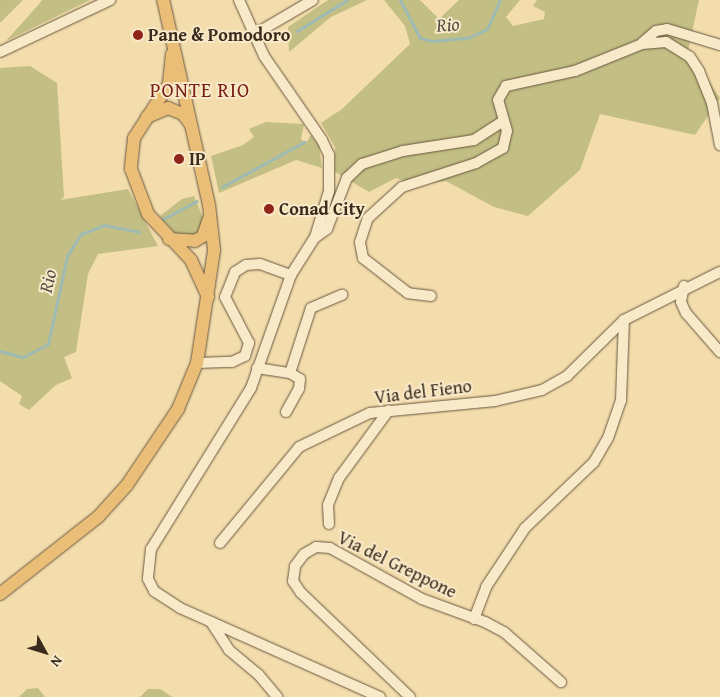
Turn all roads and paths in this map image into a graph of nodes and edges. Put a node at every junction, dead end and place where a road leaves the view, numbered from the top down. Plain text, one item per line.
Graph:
1 (110, 0) edge
2 (163, 0) edge
3 (239, 0) edge
4 (313, 0) edge
5 (172, 32) junction
6 (255, 34) junction
7 (642, 44) junction
8 (720, 45) edge
9 (0, 52) edge
10 (142, 119) junction
11 (503, 121) junction
12 (193, 129) junction
13 (720, 145) edge
14 (210, 212) junction
15 (315, 237) junction
16 (166, 238) junction
17 (214, 250) junction
18 (190, 260) junction
19 (720, 272) edge
20 (291, 276) junction
21 (684, 286) junction
22 (342, 296) dead end
23 (431, 296) dead end
24 (209, 300) junction
25 (624, 320) junction
26 (720, 352) edge
27 (197, 363) junction
28 (257, 368) junction
29 (290, 373) junction
30 (388, 410) junction
31 (286, 412) dead end
32 (329, 524) dead end
33 (220, 543) dead end
34 (0, 594) edge
35 (474, 619) junction
36 (211, 622) junction
37 (561, 682) dead end
38 (277, 697) edge
39 (380, 697) edge
40 (410, 697) edge

1 - 9 street
2 - 5 main road
3 - 6 street
4 - 6 street
5 - 10 main road
5 - 12 main road
6 - 15 street
7 - 8 street
7 - 11 street
7 - 13 street
10 - 12 main road
10 - 16 main road
11 - 15 street
11 - 23 street
12 - 14 main road
14 - 16 main road
14 - 17 main road
15 - 20 street
16 - 18 main road
17 - 18 main road
17 - 24 main road
18 - 24 main road
19 - 21 street, Via del Fieno
20 - 27 street
20 - 28 street
21 - 25 street, Via del Fieno
21 - 26 street
22 - 29 street
24 - 27 main road
25 - 30 street, Via del Fieno
25 - 35 street
27 - 34 main road
28 - 29 street
28 - 36 street
29 - 31 street
30 - 32 street
30 - 33 street, Via del Fieno
35 - 37 street, Via del Greppone
35 - 40 street, Via del Greppone
36 - 38 street
36 - 39 street

